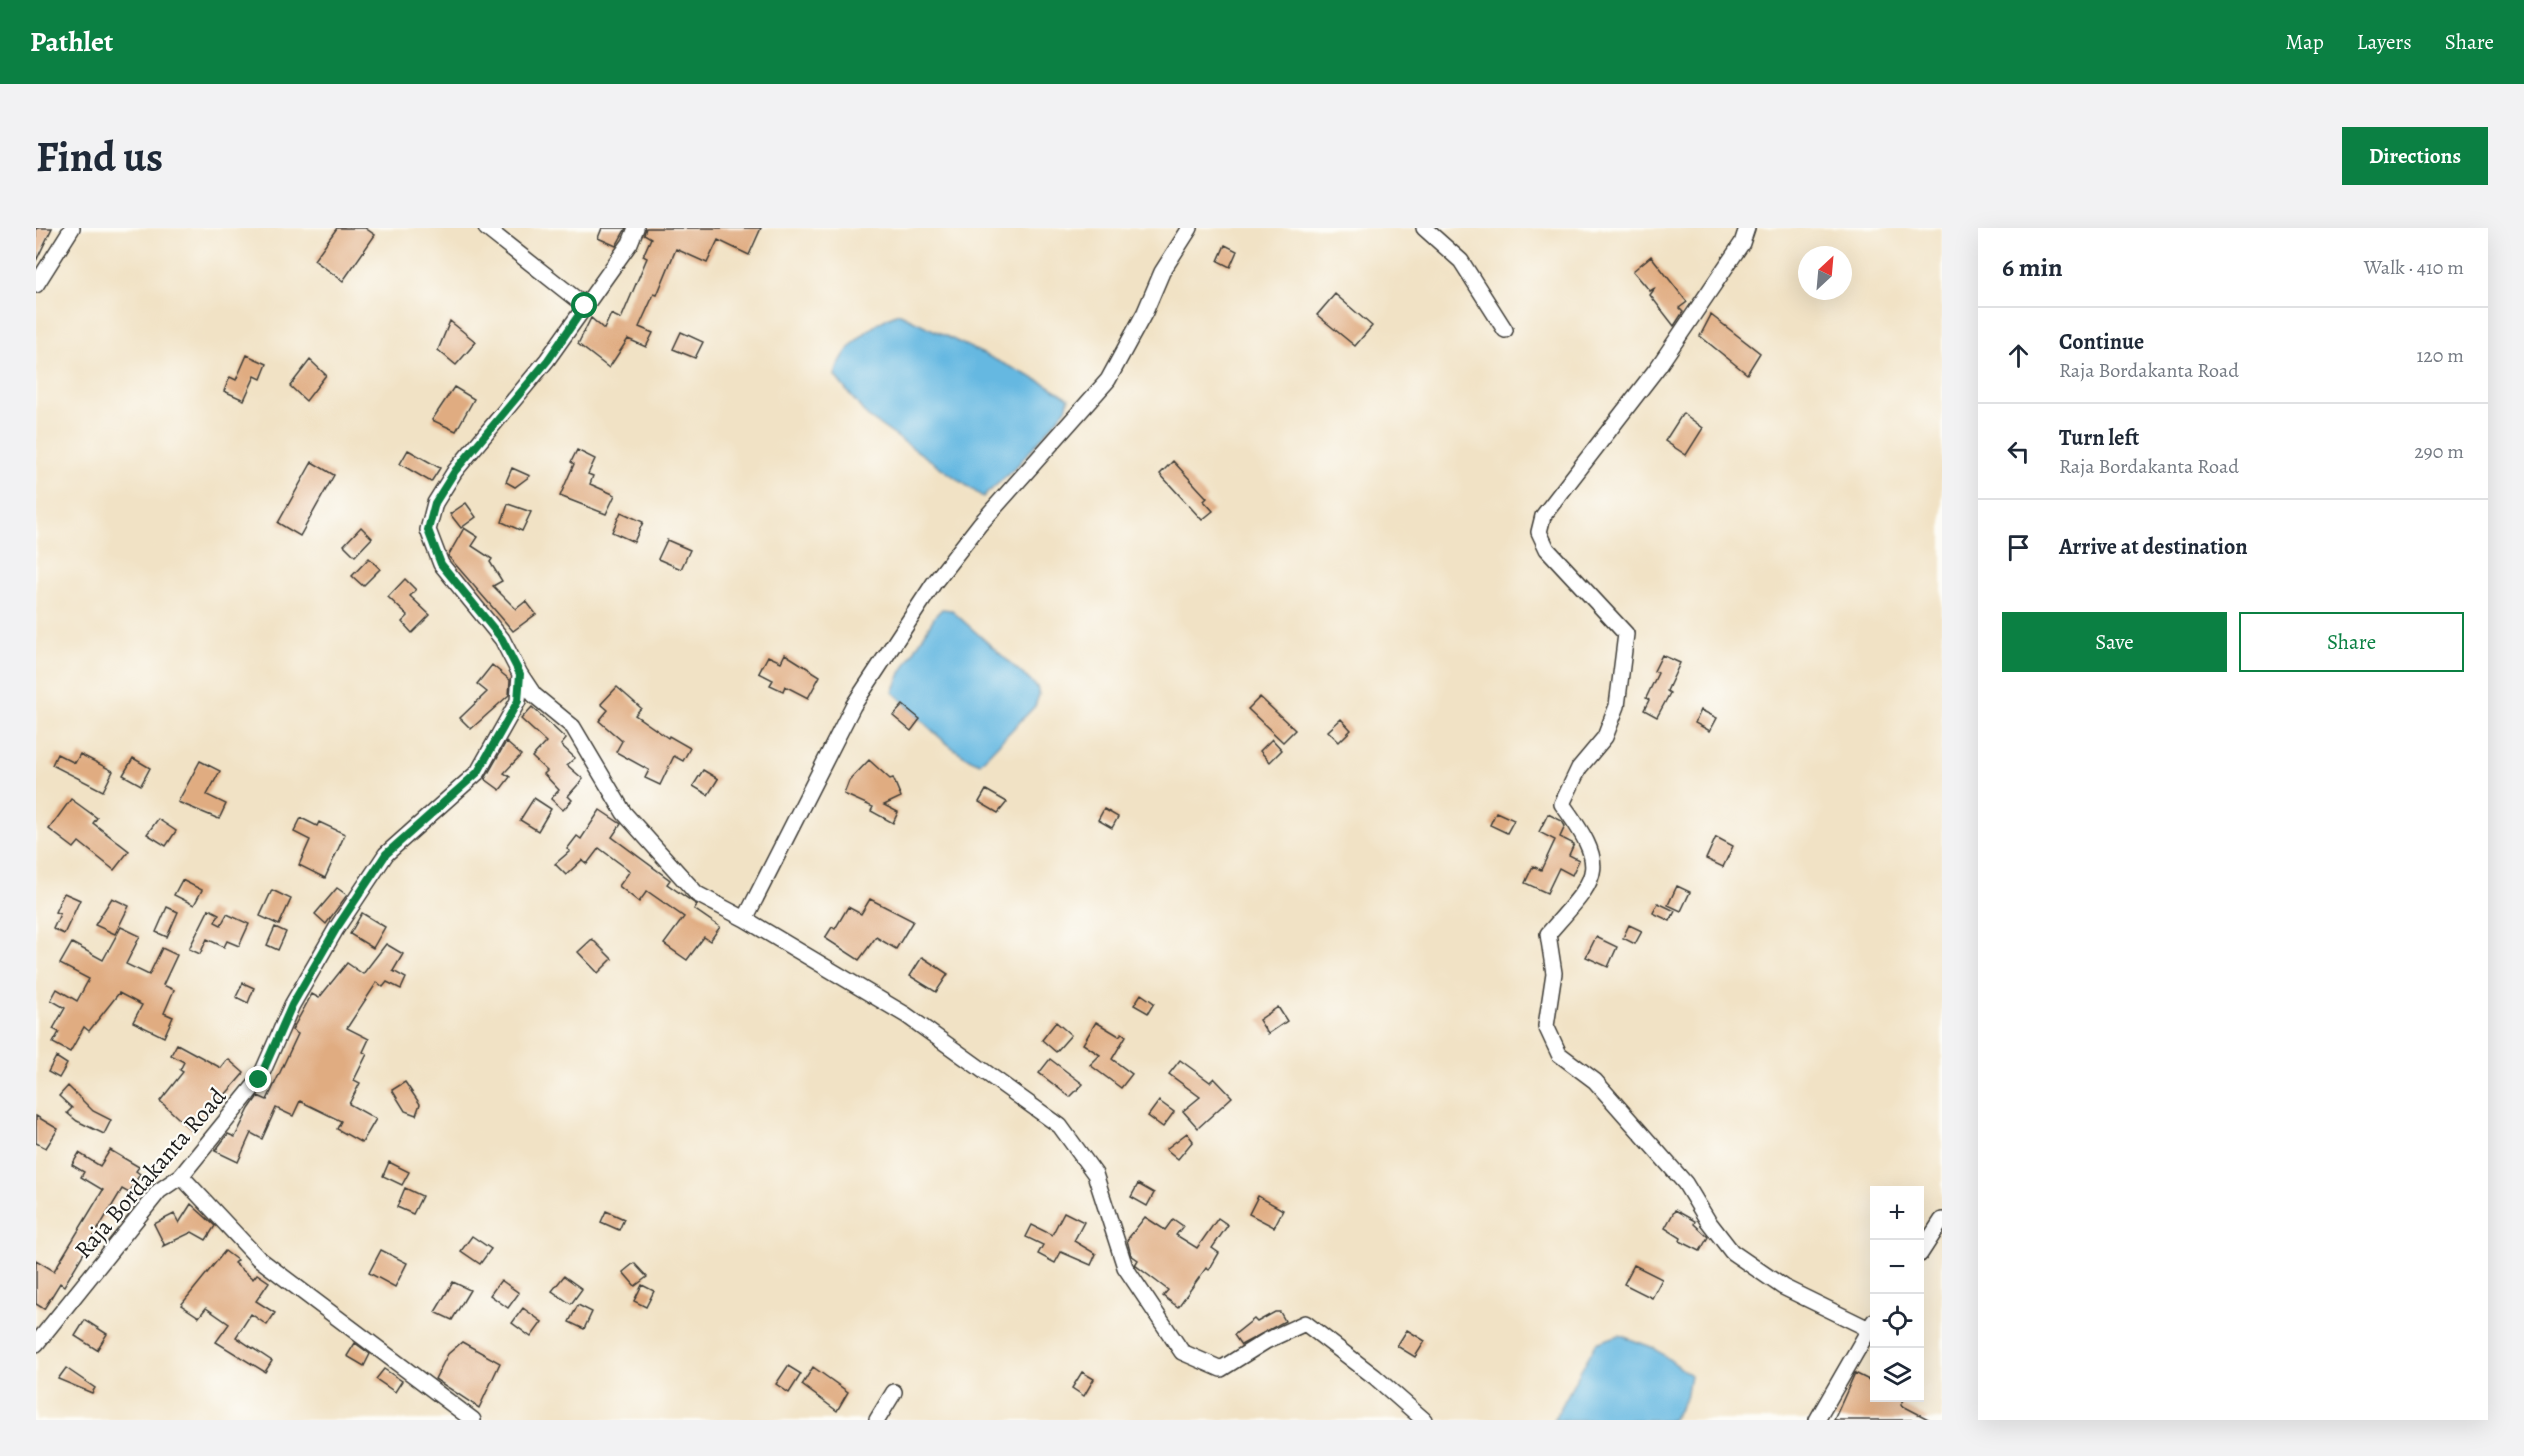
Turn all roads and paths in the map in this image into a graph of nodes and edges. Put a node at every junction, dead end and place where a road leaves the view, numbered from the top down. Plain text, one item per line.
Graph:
1 (72, 228) edge
2 (486, 228) edge
3 (636, 228) edge
4 (1190, 228) edge
5 (1424, 228) edge
6 (1747, 228) edge
7 (36, 285) edge
8 (585, 306) junction
9 (1505, 330) dead end
10 (520, 674) junction
11 (745, 919) junction
12 (181, 1176) junction
13 (1942, 1220) edge
14 (1924, 1248) edge
15 (1870, 1324) edge
16 (1870, 1328) edge
17 (36, 1344) edge
18 (894, 1392) dead end
19 (473, 1420) edge
20 (877, 1420) edge
21 (1424, 1420) edge
22 (1817, 1420) edge

1 - 7 street
2 - 8 street
3 - 8 street
4 - 11 street
5 - 9 street
6 - 15 street
8 - 10 street
10 - 11 street
10 - 12 street, Raja Bordakanta Road
11 - 21 street
12 - 17 street, Raja Bordakanta Road
12 - 19 street
13 - 14 street
16 - 22 street
18 - 20 street

